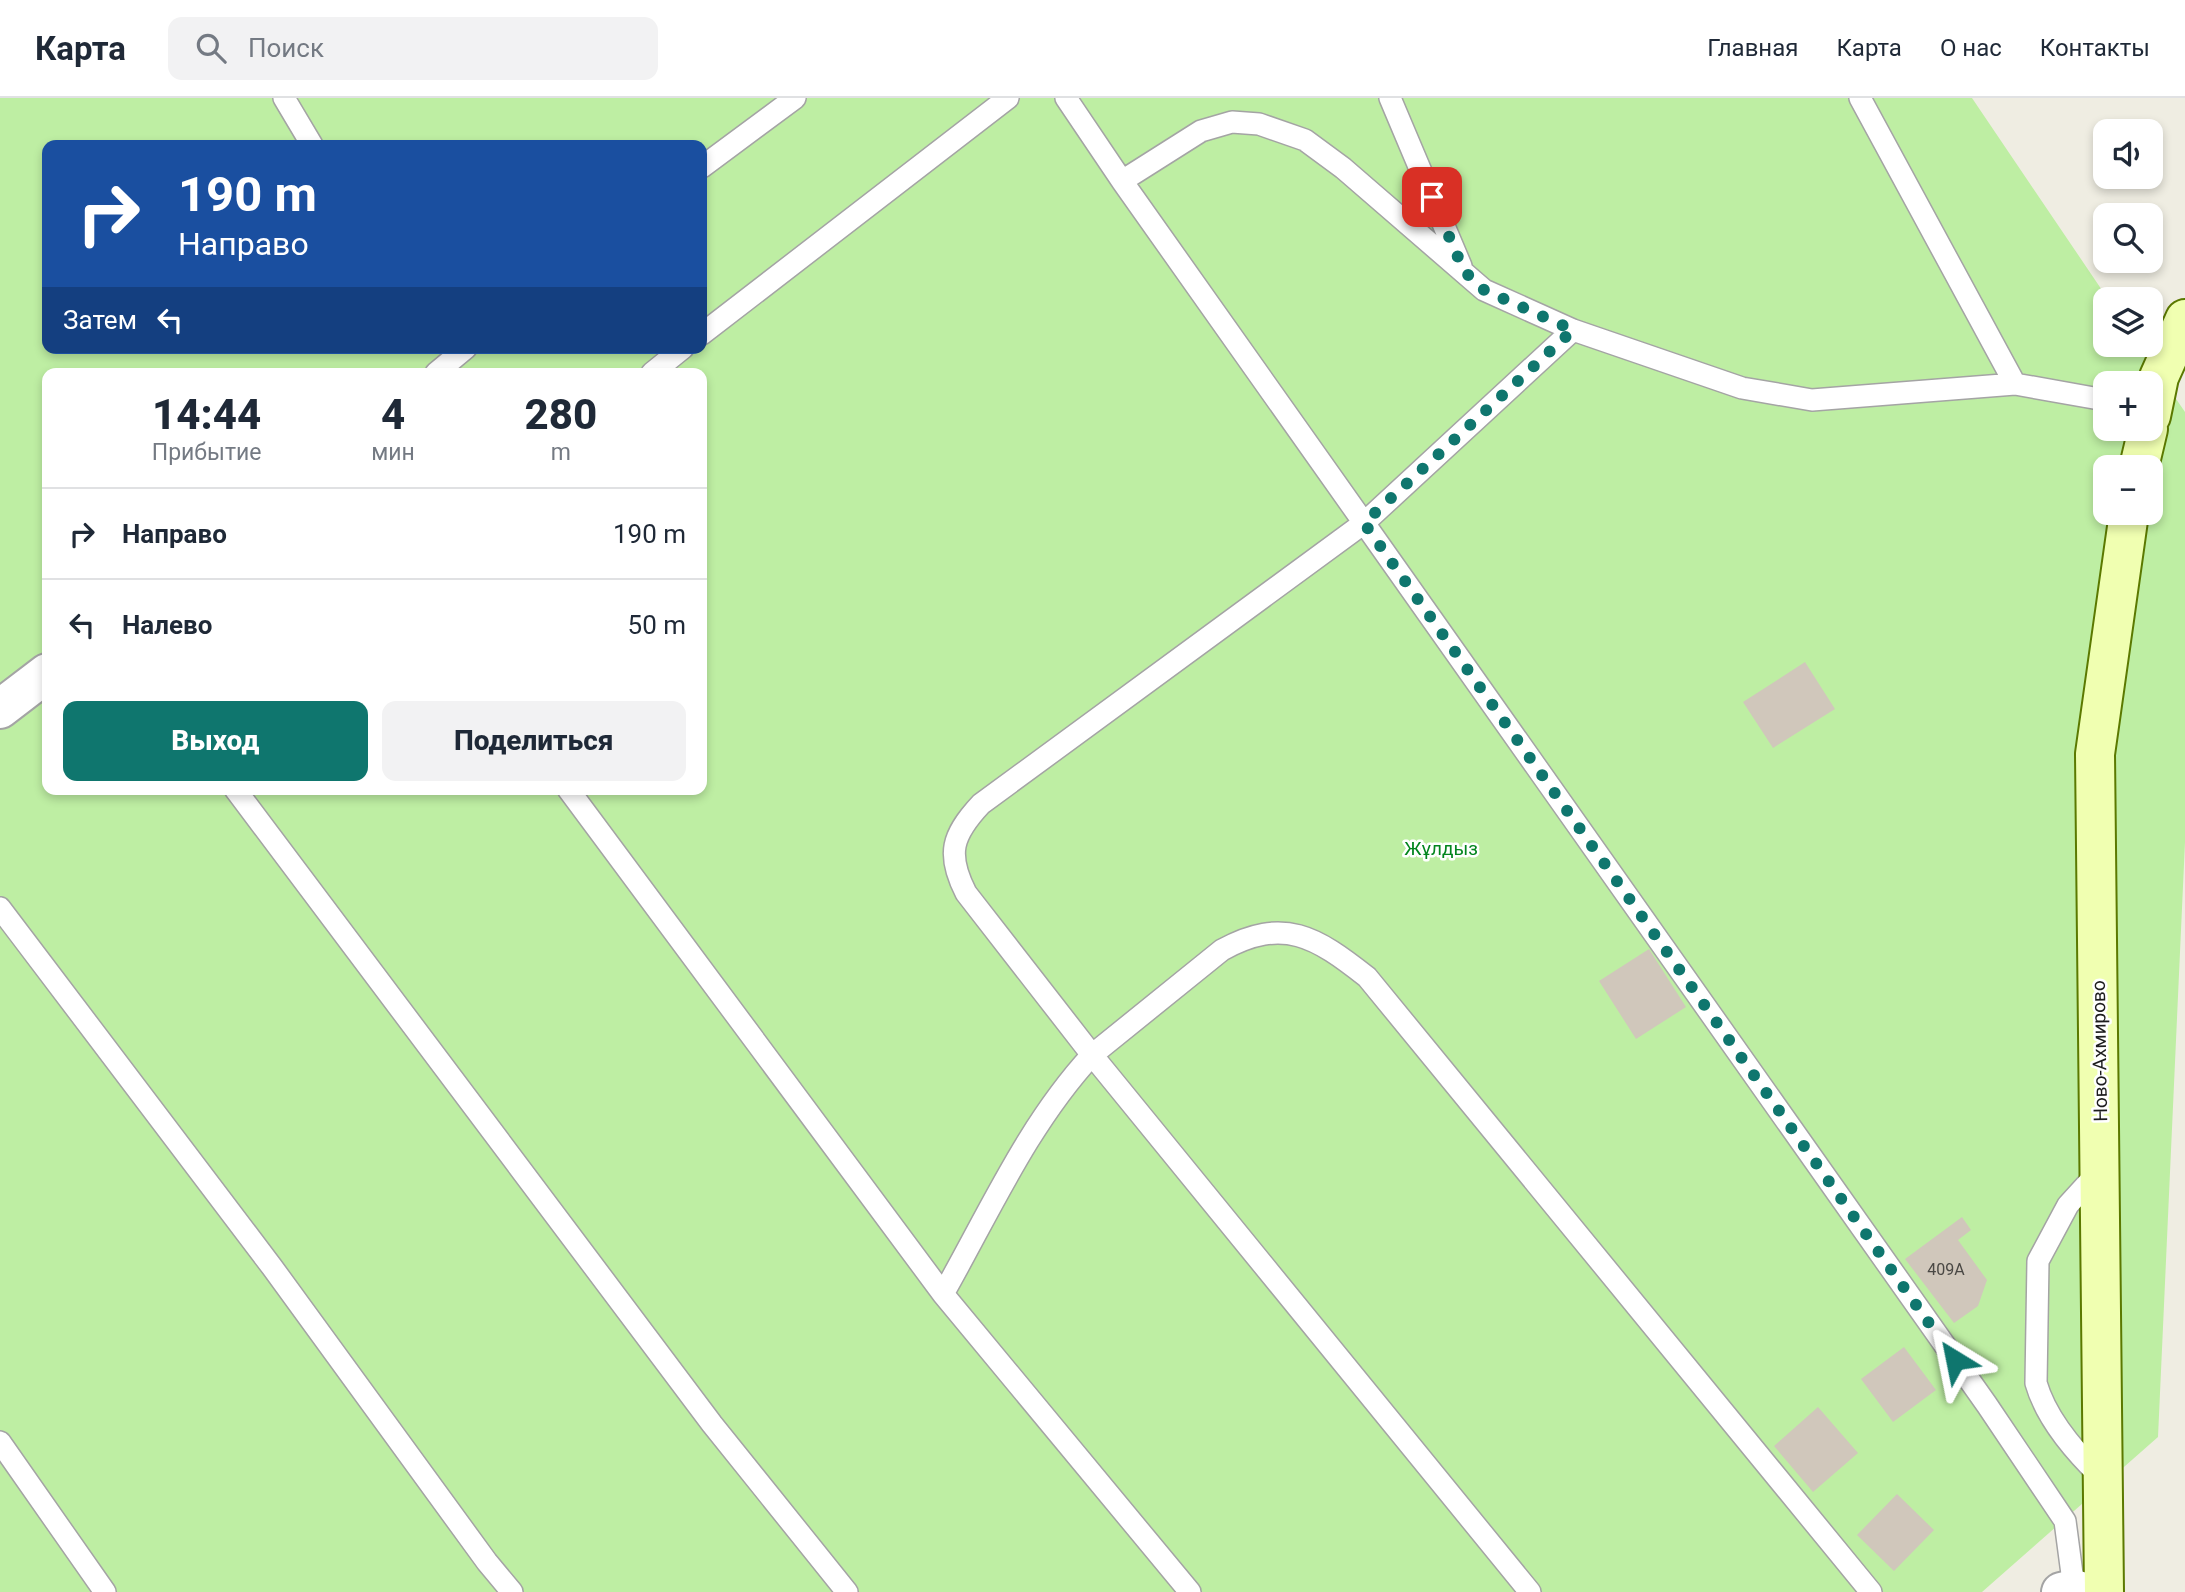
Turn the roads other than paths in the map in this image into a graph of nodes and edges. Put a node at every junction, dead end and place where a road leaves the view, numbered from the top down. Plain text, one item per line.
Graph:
1 (284, 98) edge
2 (795, 98) edge
3 (1007, 98) edge
4 (1066, 98) edge
5 (1390, 98) edge
6 (1860, 98) edge
7 (309, 140) edge
8 (707, 163) edge
9 (1122, 181) junction
10 (1464, 271) junction
11 (2185, 319) edge
12 (707, 330) edge
13 (1573, 330) junction
14 (460, 354) edge
15 (676, 354) edge
16 (442, 368) edge
17 (658, 368) edge
18 (2162, 371) edge
19 (2015, 384) junction
20 (2093, 398) edge
21 (1364, 523) junction
22 (2127, 525) edge
23 (42, 677) edge
24 (0, 709) edge
25 (240, 795) edge
26 (572, 795) edge
27 (0, 908) edge
28 (1093, 1055) junction
29 (2101, 1168) junction
30 (943, 1294) junction
31 (0, 1442) edge
32 (2101, 1477) junction
33 (2081, 1591) edge
34 (105, 1592) edge
35 (512, 1592) edge
36 (847, 1592) edge
37 (1190, 1592) edge
38 (1530, 1592) edge
39 (1871, 1592) edge

1 - 7 lane
2 - 8 lane
3 - 12 lane
4 - 9 lane
5 - 10 lane
6 - 19 lane
9 - 10 lane
9 - 21 lane
10 - 13 lane
11 - 18 street
13 - 19 lane
13 - 21 lane
14 - 16 lane
15 - 17 lane
19 - 20 lane
21 - 28 lane
21 - 33 lane
22 - 29 street, Ново-Ахмирово
23 - 24 street
25 - 36 lane
26 - 30 lane
27 - 35 lane
28 - 30 lane
28 - 38 lane
28 - 39 lane
29 - 32 street, Ново-Ахмирово
29 - 32 lane
30 - 37 lane
31 - 34 lane
32 - 33 street, Ново-Ахмирово

